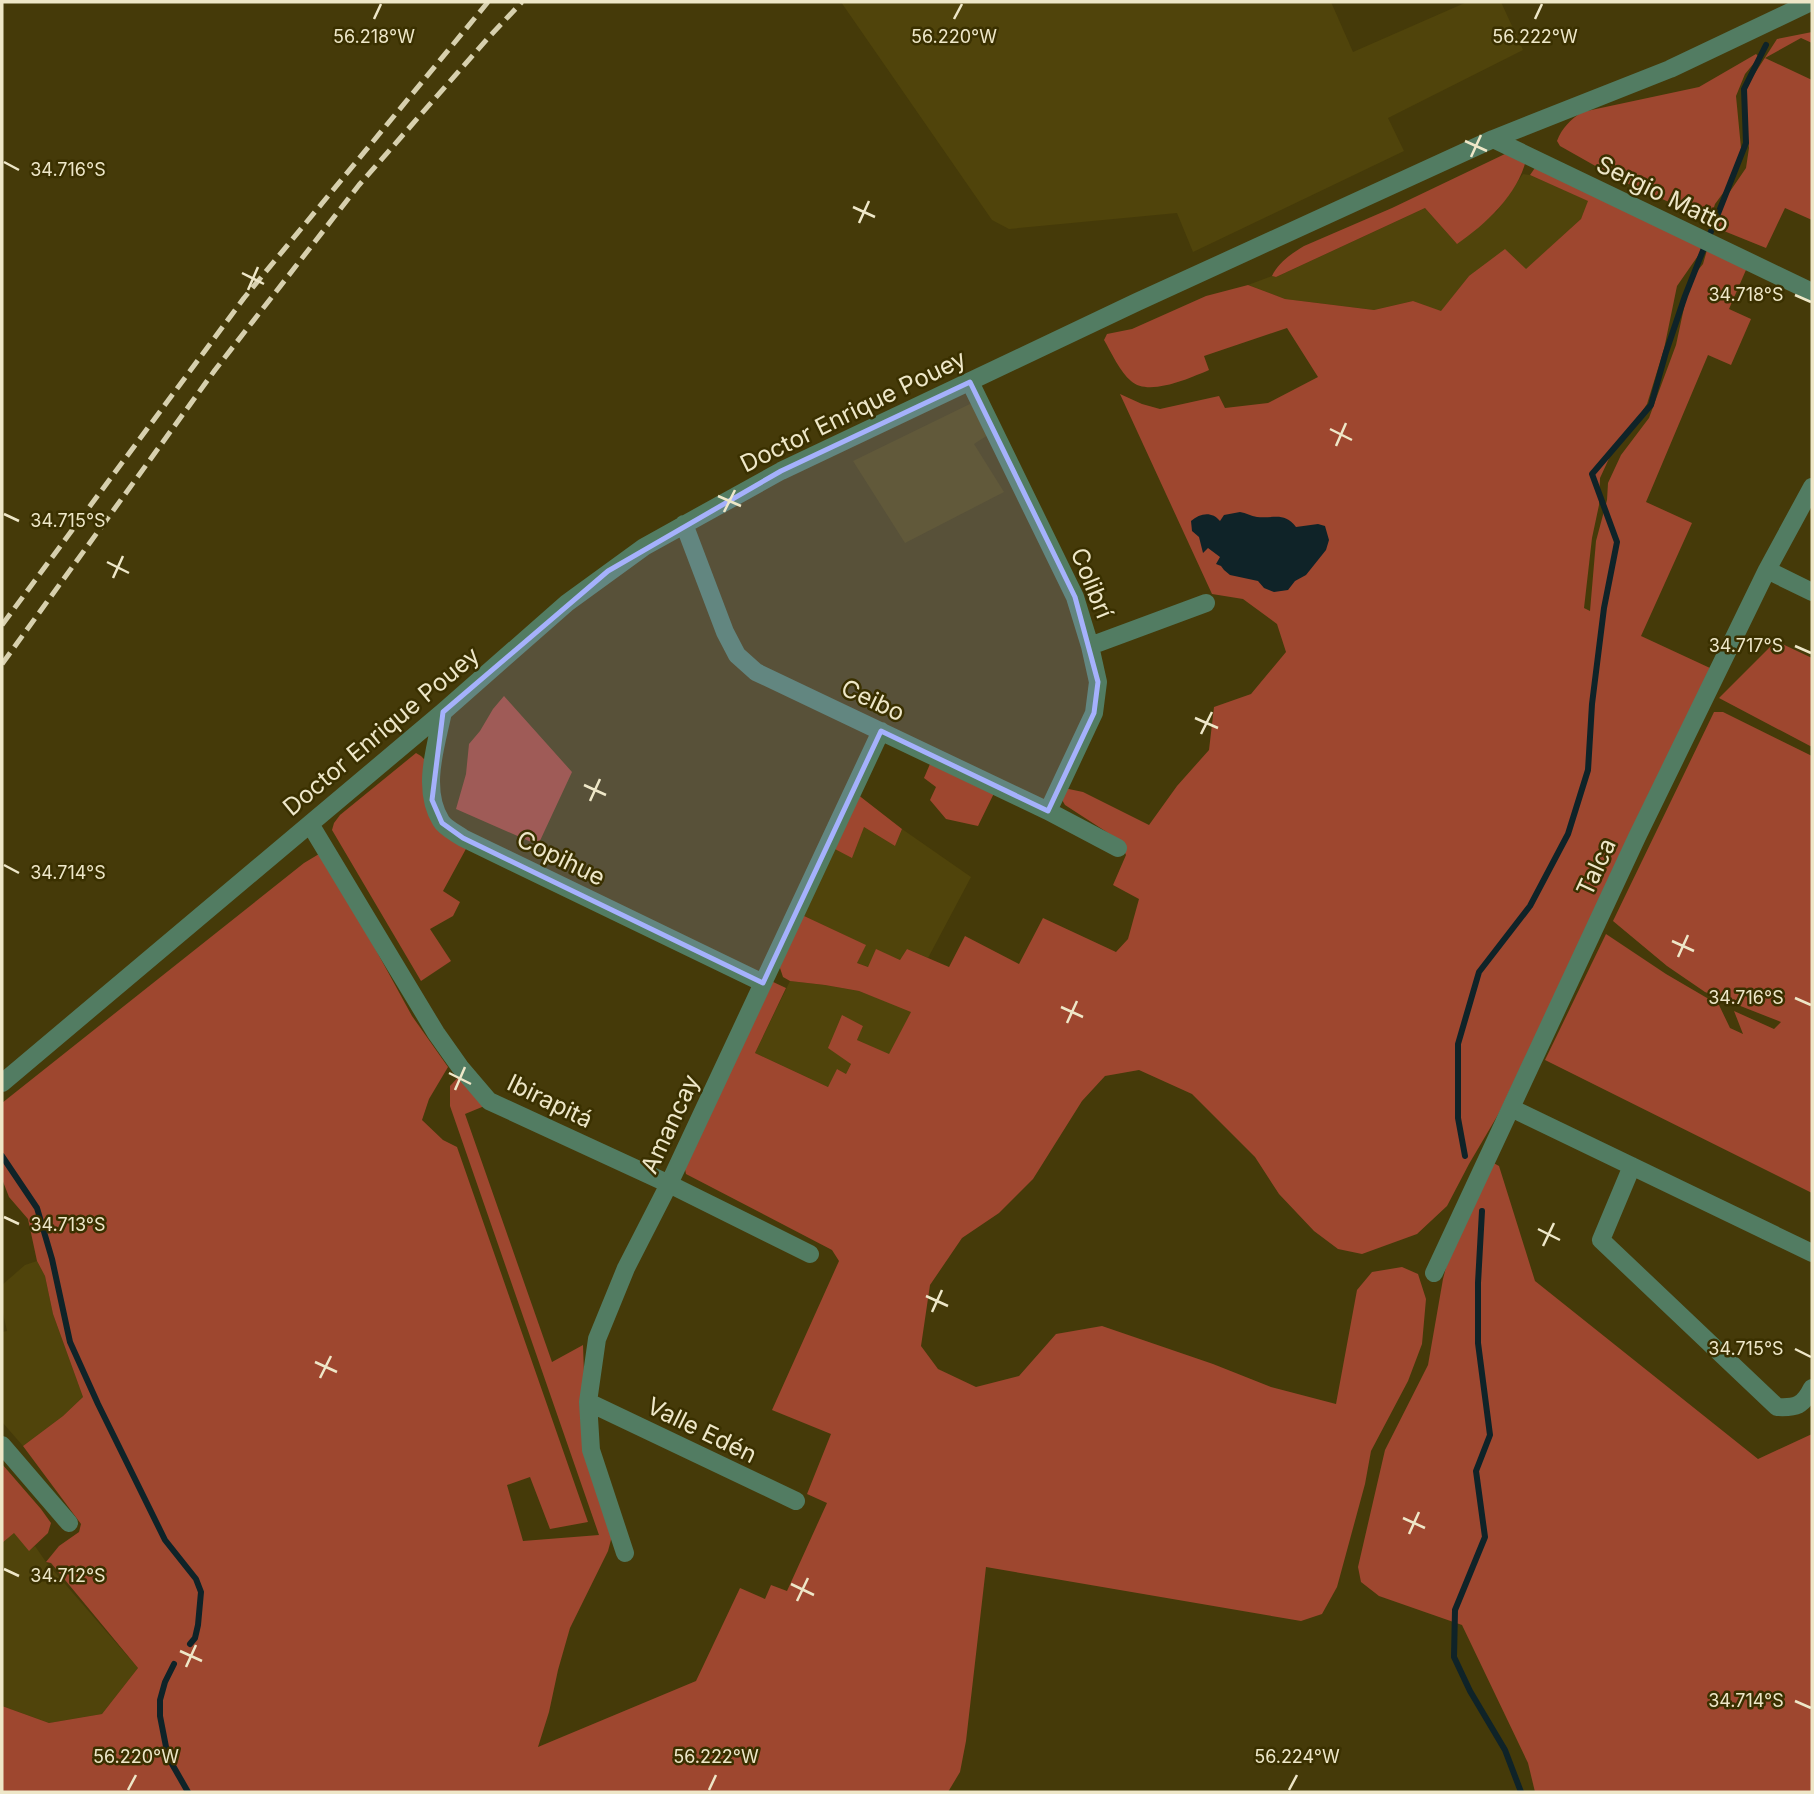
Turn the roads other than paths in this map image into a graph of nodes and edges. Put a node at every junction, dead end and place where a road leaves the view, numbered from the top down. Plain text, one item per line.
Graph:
1 (1803, 3) edge
2 (1493, 139) junction
3 (1812, 292) edge
4 (970, 382) junction
5 (1812, 487) edge
6 (684, 524) junction
7 (1767, 570) junction
8 (1812, 592) edge
9 (1206, 603) dead end
10 (1090, 646) junction
11 (443, 712) junction
12 (881, 731) junction
13 (1048, 811) junction
14 (310, 824) junction
15 (1118, 848) dead end
16 (764, 983) junction
17 (2, 1083) edge
18 (1510, 1108) junction
19 (1632, 1166) junction
20 (669, 1184) junction
21 (1812, 1253) edge
22 (810, 1254) dead end
23 (1434, 1273) dead end
24 (1812, 1388) edge
25 (588, 1402) junction
26 (2, 1445) edge
27 (796, 1501) dead end
28 (69, 1524) dead end
29 (625, 1553) dead end

1 - 2 street, Doctor Enrique Pouey
2 - 3 street, Sergio Matto
2 - 4 street, Doctor Enrique Pouey
4 - 6 street, Doctor Enrique Pouey
4 - 10 street, Colibrí
5 - 7 street, Talca
6 - 11 street, Doctor Enrique Pouey
6 - 12 street, Ceibo
7 - 8 street
7 - 18 street, Talca
9 - 10 street
10 - 13 street, Colibrí
11 - 14 street, Doctor Enrique Pouey
11 - 16 street, Copihue
12 - 13 street, Ceibo
12 - 16 street, Amancay
13 - 15 street, Ceibo
14 - 17 street, Doctor Enrique Pouey
14 - 20 street, Ibirapitá
16 - 20 street, Amancay
18 - 19 street
18 - 23 street, Talca
19 - 21 street
19 - 24 street
20 - 22 street, Ibirapitá
20 - 25 street, Amancay
25 - 27 street, Valle Edén
25 - 29 street, Amancay
26 - 28 street

